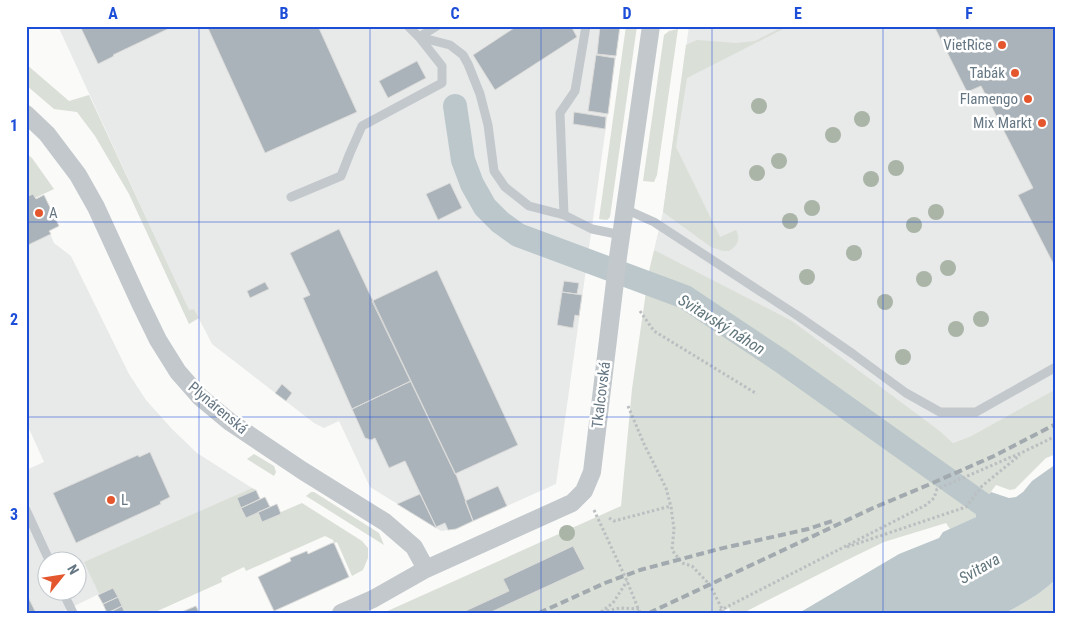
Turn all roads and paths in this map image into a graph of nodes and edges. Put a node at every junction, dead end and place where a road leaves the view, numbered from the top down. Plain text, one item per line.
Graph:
1 (408, 26) edge
2 (437, 26) edge
3 (586, 26) edge
4 (651, 26) edge
5 (419, 37) junction
6 (26, 114) edge
7 (291, 197) dead end
8 (625, 209) junction
9 (564, 215) junction
10 (621, 235) junction
11 (640, 311) dead end
12 (1056, 367) edge
13 (757, 394) dead end
14 (628, 406) dead end
15 (1056, 436) edge
16 (1023, 452) junction
17 (584, 491) junction
18 (671, 506) junction
19 (26, 510) edge
20 (609, 518) dead end
21 (837, 551) junction
22 (45, 552) edge
23 (426, 569) junction
24 (627, 581) junction
25 (639, 611) edge
26 (724, 611) edge
27 (341, 613) edge
28 (601, 613) edge
29 (715, 613) edge

1 - 5 lane
2 - 5 lane
3 - 9 lane
4 - 8 street, Tkalcovská
5 - 7 lane
5 - 9 lane
6 - 23 street, Plynárenská
8 - 10 street, Tkalcovská
8 - 12 lane
9 - 10 lane
10 - 17 street, Tkalcovská
11 - 13 path
14 - 18 path
15 - 16 path
16 - 21 path
16 - 21 path
17 - 23 street
17 - 24 path
18 - 20 path
18 - 26 path
19 - 22 lane
21 - 26 path
23 - 27 street
24 - 25 path
24 - 28 path
25 - 28 path
26 - 29 path

